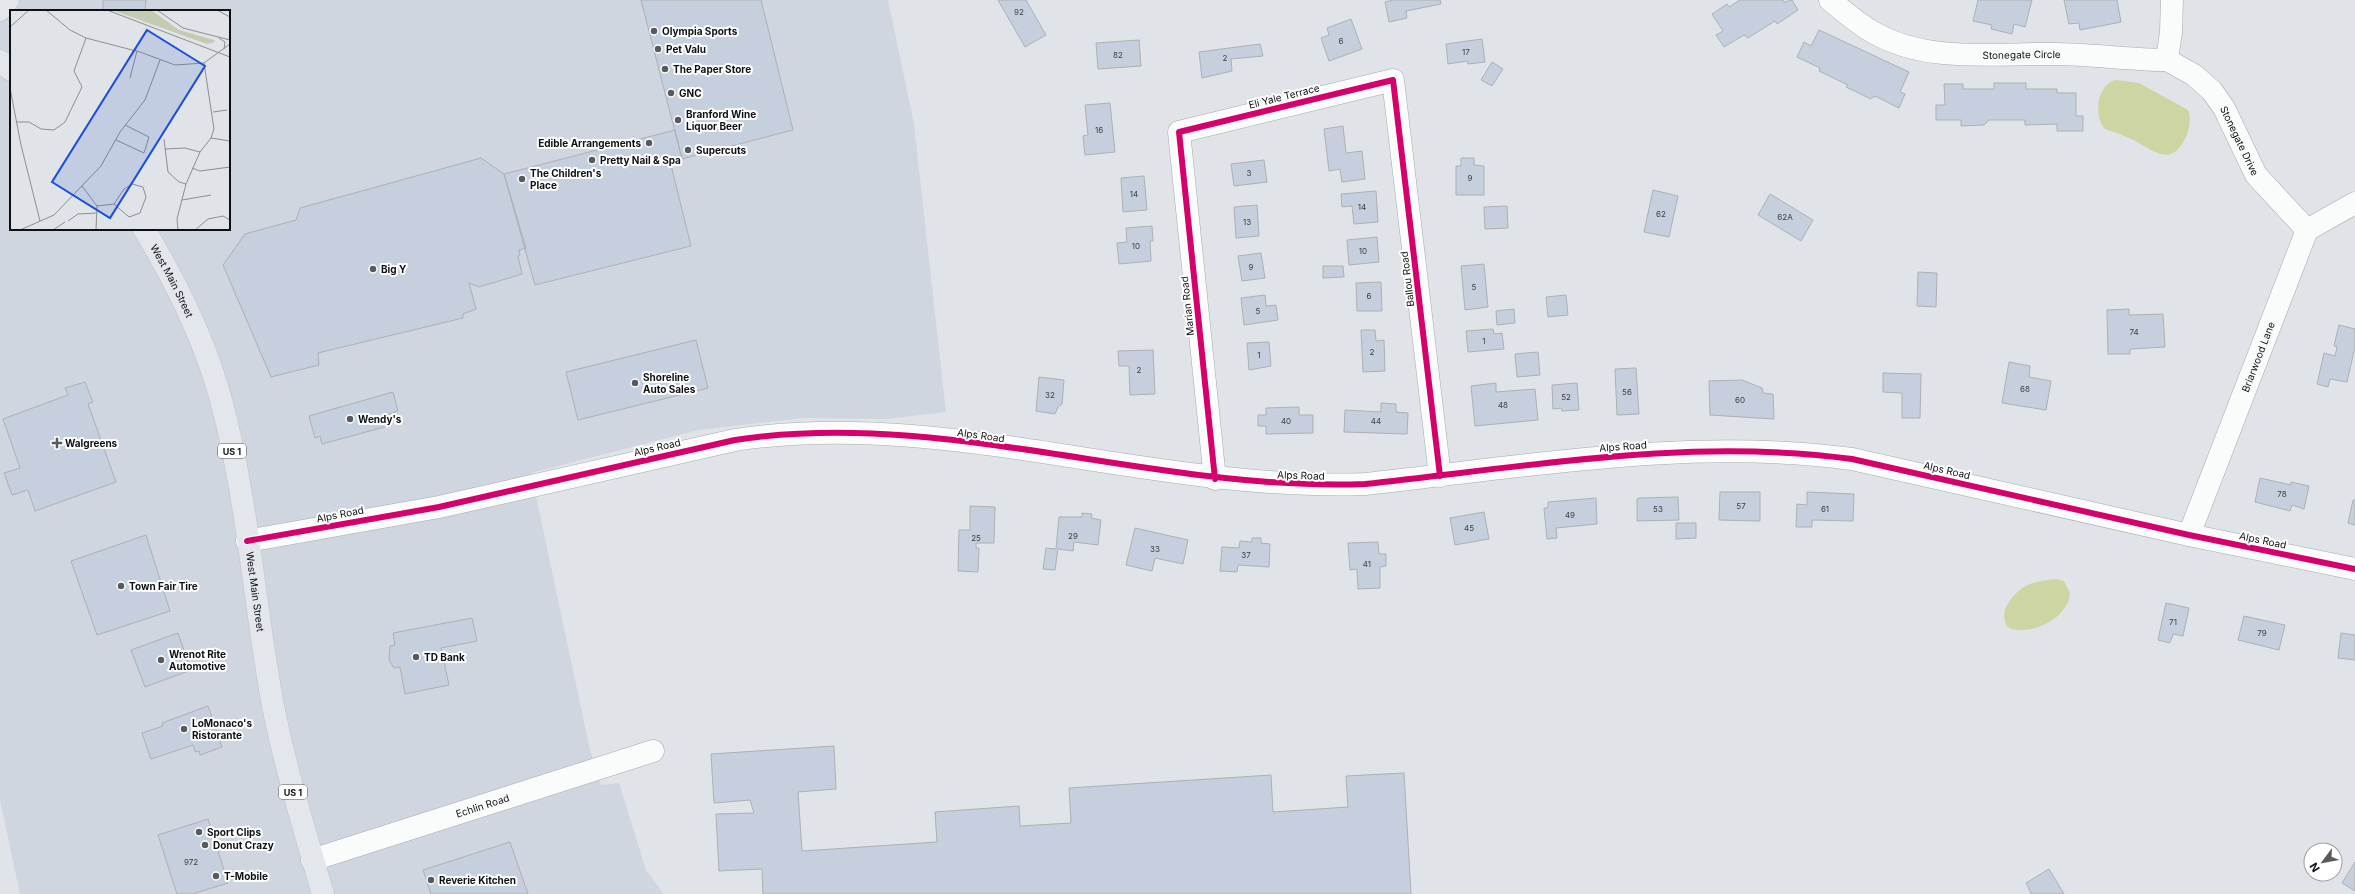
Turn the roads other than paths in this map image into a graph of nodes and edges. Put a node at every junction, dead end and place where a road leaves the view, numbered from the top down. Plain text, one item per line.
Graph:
1 (8, 0) edge
2 (1830, 0) edge
3 (2172, 0) edge
4 (0, 10) edge
5 (2166, 60) junction
6 (0, 61) edge
7 (10, 69) edge
8 (1393, 80) joint
9 (1179, 132) joint
10 (2355, 203) edge
11 (145, 230) edge
12 (2307, 230) junction
13 (1440, 476) junction
14 (1215, 478) junction
15 (2189, 535) junction
16 (248, 541) junction
17 (2355, 569) edge
18 (653, 751) dead end
19 (312, 860) junction
20 (323, 894) edge

1 - 4 main road
2 - 5 street, Stonegate Circle
3 - 5 street
5 - 12 street, Stonegate Drive
6 - 7 main road
8 - 9 street, Eli Yale Terrace
8 - 13 street, Ballou Road
9 - 14 street, Marian Road
10 - 12 street
11 - 16 main road, West Main Street / US 1
12 - 15 street, Briarwood Lane
13 - 14 street, Alps Road
13 - 15 street, Alps Road
14 - 16 street, Alps Road
15 - 17 street, Alps Road
16 - 19 main road, West Main Street / US 1
18 - 19 street, Echlin Road
19 - 20 main road, West Main Street / US 1

